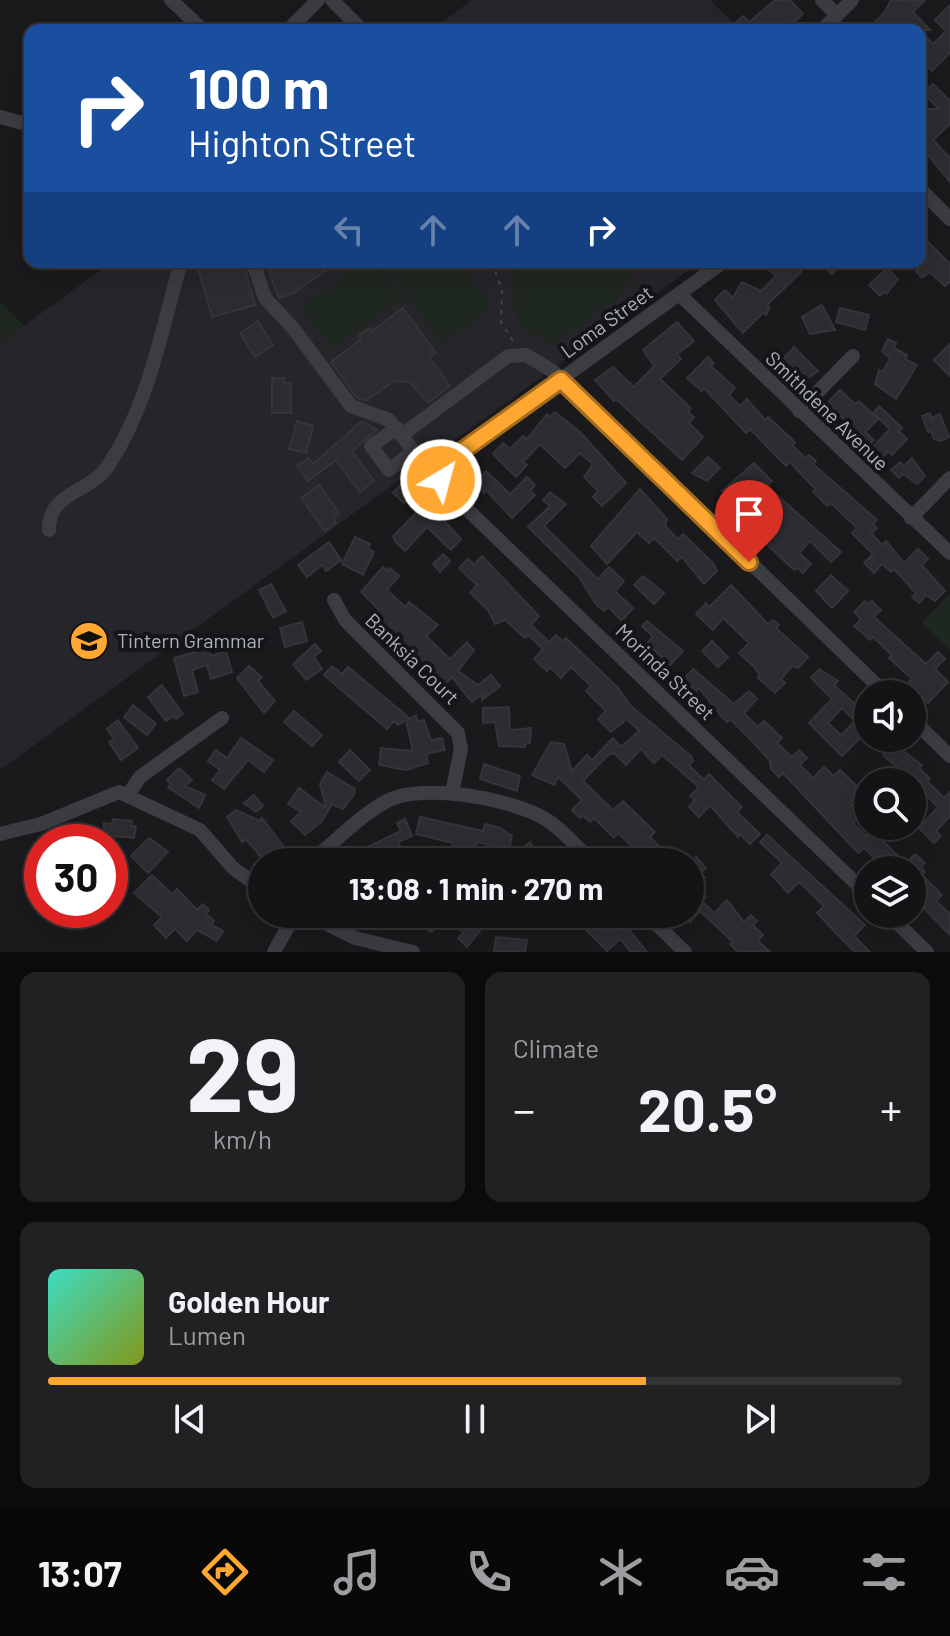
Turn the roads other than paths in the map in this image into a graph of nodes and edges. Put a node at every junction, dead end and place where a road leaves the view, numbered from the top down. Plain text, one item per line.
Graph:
1 (171, 0) edge
2 (318, 0) edge
3 (332, 0) edge
4 (822, 0) edge
5 (852, 0) edge
6 (837, 15) junction
7 (197, 24) edge
8 (294, 24) edge
9 (356, 24) edge
10 (828, 24) edge
11 (0, 117) edge
12 (24, 123) edge
13 (926, 195) edge
14 (950, 219) edge
15 (180, 268) edge
16 (255, 268) edge
17 (715, 268) edge
18 (679, 294) junction
19 (853, 356) dead end
20 (561, 380) junction
21 (799, 411) junction
22 (399, 432) junction
23 (414, 451) junction
24 (441, 474) junction
25 (950, 478) edge
26 (911, 518) junction
27 (49, 530) dead end
28 (950, 553) edge
29 (334, 600) dead end
30 (872, 680) edge
31 (222, 718) dead end
32 (926, 733) edge
33 (950, 756) edge
34 (452, 793) junction
35 (128, 795) junction
36 (0, 834) edge
37 (328, 848) edge
38 (578, 848) edge
39 (248, 879) edge
40 (854, 882) edge
41 (287, 928) edge
42 (335, 928) edge
43 (660, 928) edge
44 (902, 928) edge
45 (274, 952) edge
46 (413, 952) edge
47 (685, 952) edge
48 (927, 952) edge

1 - 7 street
2 - 8 street
3 - 9 street
4 - 6 street
5 - 6 street
6 - 10 street
11 - 12 street
13 - 14 street
15 - 27 street
16 - 22 street
17 - 18 street, Loma Street
18 - 20 street, Loma Street
18 - 21 street, Smithdene Avenue
19 - 21 street
20 - 22 street
20 - 24 street, Loma Street
20 - 30 street
21 - 26 street, Smithdene Avenue
22 - 23 street, Morinda Street
22 - 23 street
23 - 24 street, Morinda Street
24 - 40 street, Morinda Street
25 - 26 street
26 - 28 street, Smithdene Avenue
29 - 34 street, Banksia Court
31 - 35 street
32 - 33 street
34 - 37 street
34 - 38 street
35 - 36 street
35 - 39 street
41 - 45 street
42 - 46 street
43 - 47 street
44 - 48 street

